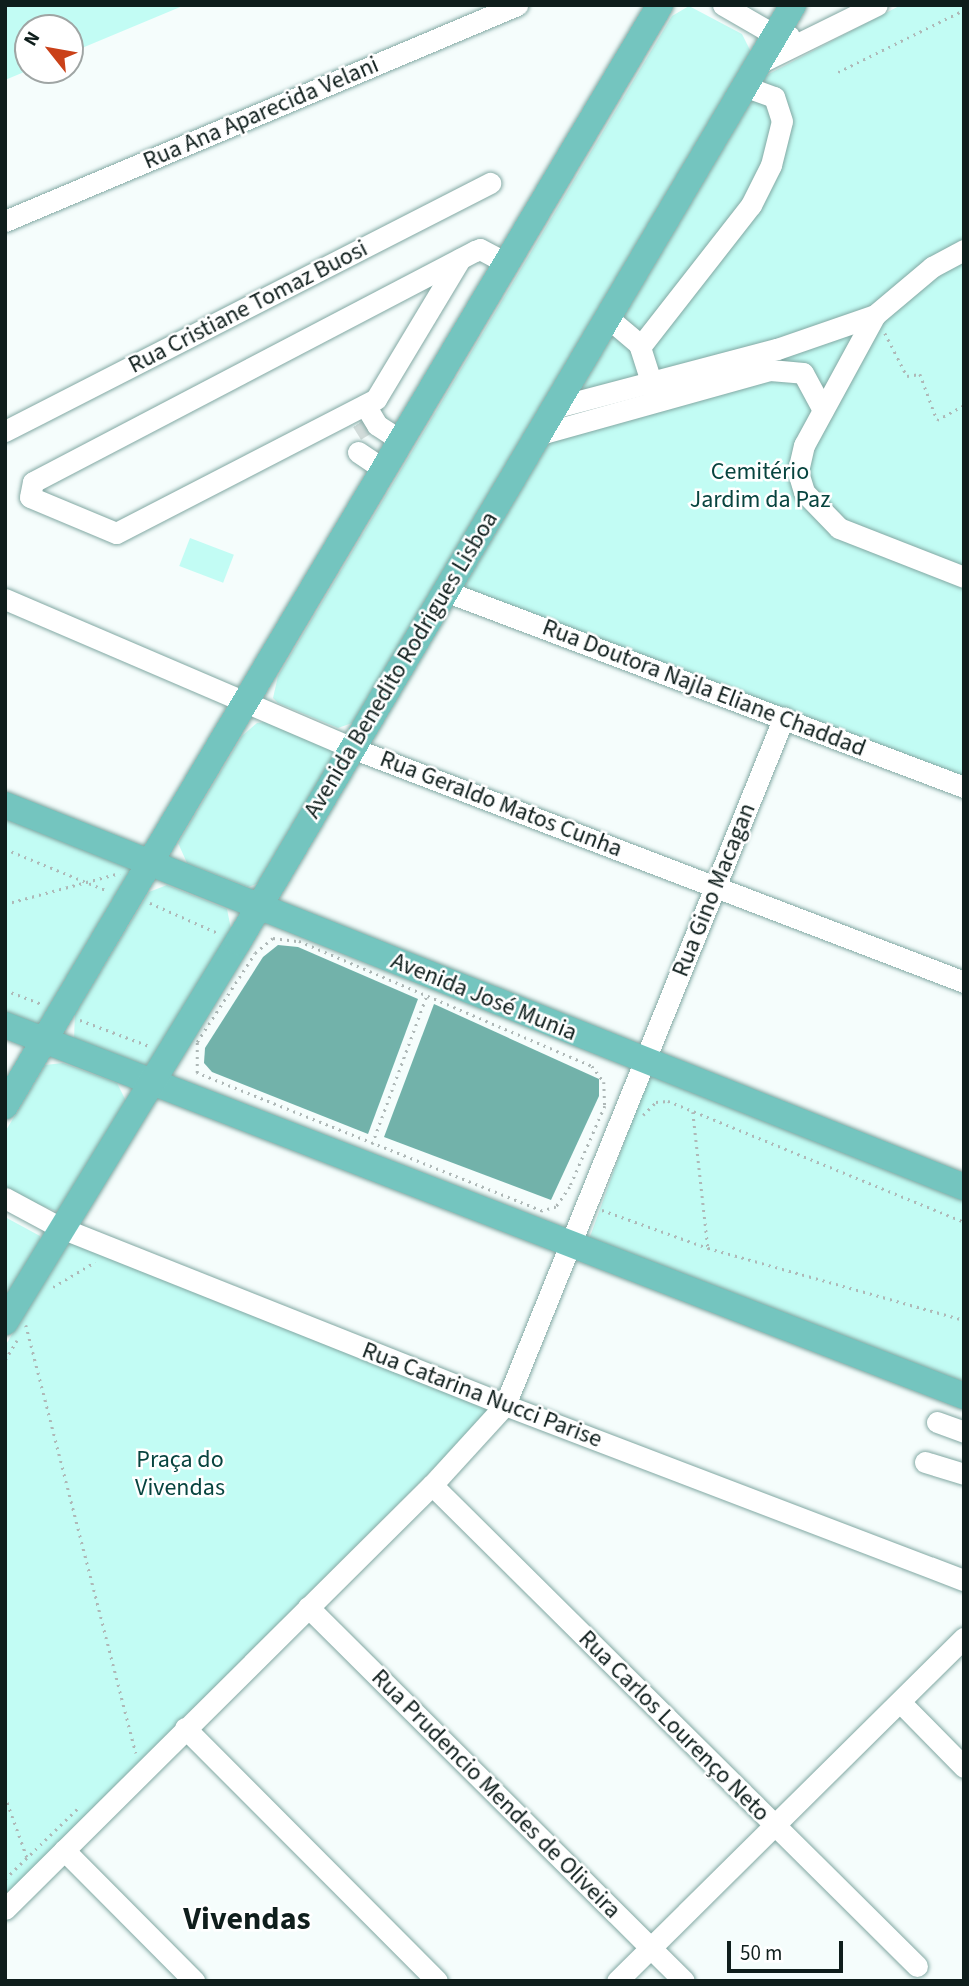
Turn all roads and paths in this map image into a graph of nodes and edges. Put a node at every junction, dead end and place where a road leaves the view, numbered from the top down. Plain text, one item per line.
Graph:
1 (517, 5) edge
2 (660, 5) edge
3 (723, 5) edge
4 (793, 5) edge
5 (877, 5) edge
6 (964, 10) edge
7 (775, 35) junction
8 (812, 38) junction
9 (761, 62) junction
10 (838, 72) dead end
11 (744, 86) junction
12 (490, 183) dead end
13 (5, 221) edge
14 (964, 250) edge
15 (497, 258) junction
16 (437, 281) junction
17 (875, 315) junction
18 (607, 317) junction
19 (640, 347) junction
20 (654, 390) junction
21 (964, 405) edge
22 (553, 408) junction
23 (822, 410) junction
24 (359, 424) junction
25 (5, 431) edge
26 (537, 435) junction
27 (392, 453) junction
28 (964, 577) edge
29 (444, 591) junction
30 (5, 599) edge
31 (244, 704) junction
32 (784, 717) junction
33 (352, 748) junction
34 (964, 787) edge
35 (5, 805) edge
36 (149, 863) junction
37 (124, 882) dead end
38 (718, 885) junction
39 (5, 904) edge
40 (258, 907) junction
41 (964, 982) edge
42 (5, 990) edge
43 (426, 997) junction
44 (61, 1012) junction
45 (5, 1025) edge
46 (44, 1041) junction
47 (169, 1053) junction
48 (642, 1061) junction
49 (151, 1084) junction
50 (5, 1106) edge
51 (693, 1112) junction
52 (635, 1124) dead end
53 (372, 1144) junction
54 (964, 1187) edge
55 (603, 1196) dead end
56 (5, 1198) edge
57 (598, 1209) junction
58 (594, 1219) dead end
59 (964, 1222) edge
60 (61, 1228) junction
61 (572, 1248) junction
62 (708, 1248) junction
63 (95, 1256) dead end
64 (53, 1280) dead end
65 (33, 1314) dead end
66 (964, 1320) edge
67 (16, 1324) edge
68 (5, 1360) edge
69 (964, 1396) edge
70 (505, 1405) junction
71 (937, 1422) dead end
72 (964, 1432) edge
73 (925, 1462) dead end
74 (964, 1474) edge
75 (432, 1485) junction
76 (964, 1580) edge
77 (308, 1607) junction
78 (964, 1638) edge
79 (901, 1703) junction
80 (185, 1728) junction
81 (146, 1743) dead end
82 (136, 1753) junction
83 (126, 1762) dead end
84 (964, 1767) edge
85 (5, 1796) edge
86 (87, 1800) dead end
87 (774, 1825) junction
88 (64, 1850) junction
89 (27, 1857) junction
90 (5, 1879) edge
91 (5, 1909) edge
92 (650, 1948) junction
93 (917, 1965) dead end
94 (194, 1981) edge
95 (437, 1981) edge
96 (617, 1981) edge
97 (684, 1981) edge

1 - 13 street, Rua Ana Aparecida Velani
2 - 15 main road
3 - 7 street
4 - 7 main road, Avenida Benedito Rodrigues Lisboa
5 - 8 street
6 - 10 path
7 - 8 street
7 - 9 main road, Avenida Benedito Rodrigues Lisboa
8 - 9 street
9 - 11 main road, Avenida Benedito Rodrigues Lisboa
11 - 18 main road, Avenida Benedito Rodrigues Lisboa
11 - 19 street
12 - 25 street, Rua Cristiane Tomaz Buosi
14 - 17 street
15 - 16 street
15 - 27 main road
16 - 24 street
16 - 24 street
17 - 20 street
17 - 21 path
17 - 23 street
18 - 19 street
18 - 22 main road, Avenida Benedito Rodrigues Lisboa
19 - 20 street
20 - 22 street
20 - 23 street
20 - 26 street
22 - 26 main road, Avenida Benedito Rodrigues Lisboa
23 - 28 street
24 - 27 street
24 - 27 street
26 - 29 main road, Avenida Benedito Rodrigues Lisboa
27 - 31 main road
29 - 32 street, Rua Doutora Najla Eliane Chaddad
29 - 33 main road, Avenida Benedito Rodrigues Lisboa
30 - 31 street, Rua Geraldo Matos Cunha
31 - 33 street, Rua Geraldo Matos Cunha
31 - 36 main road
32 - 34 street, Rua Doutora Najla Eliane Chaddad
32 - 38 street, Rua Gino Macagan
33 - 38 street, Rua Geraldo Matos Cunha
33 - 40 main road, Avenida Benedito Rodrigues Lisboa
35 - 36 main road, Avenida José Munia
36 - 40 main road, Avenida José Munia
36 - 44 main road
37 - 39 path
38 - 41 street, Rua Geraldo Matos Cunha
38 - 48 street, Rua Gino Macagan
40 - 47 main road, Avenida Benedito Rodrigues Lisboa
40 - 48 main road, Avenida José Munia
42 - 44 path
43 - 53 path
43 - 53 path
43 - 53 path
44 - 46 main road
44 - 47 path
45 - 46 main road
46 - 49 main road
46 - 50 main road
47 - 49 main road, Avenida Benedito Rodrigues Lisboa
48 - 54 main road, Avenida José Munia
48 - 61 street, Rua Gino Macagan
49 - 60 main road, Avenida Benedito Rodrigues Lisboa
49 - 61 main road
51 - 52 path
51 - 59 path
51 - 62 path
55 - 57 path
56 - 60 street, Rua Catarina Nucci Parise
57 - 58 path
57 - 62 path
60 - 67 main road, Avenida Benedito Rodrigues Lisboa
60 - 70 street, Rua Catarina Nucci Parise
61 - 69 main road
61 - 70 street, Rua Gino Macagan
62 - 66 path
63 - 64 path
65 - 67 path
67 - 68 path
67 - 82 path
70 - 75 street, Rua Gino Macagan
70 - 76 street, Rua Catarina Nucci Parise
71 - 72 street
73 - 74 street
75 - 77 street, Rua Gino Macagan
75 - 87 street, Rua Carlos Lourenço Neto
77 - 80 street, Rua Gino Macagan
77 - 92 street, Rua Prudencio Mendes de Oliveira
78 - 79 street
79 - 84 street
79 - 87 street
80 - 88 street, Rua Gino Macagan
80 - 95 street
81 - 82 path
82 - 83 path
85 - 89 path
86 - 89 path
87 - 92 street
87 - 93 street, Rua Carlos Lourenço Neto
88 - 91 street, Rua Gino Macagan
88 - 94 street
89 - 90 path
92 - 96 street
92 - 97 street, Rua Prudencio Mendes de Oliveira

